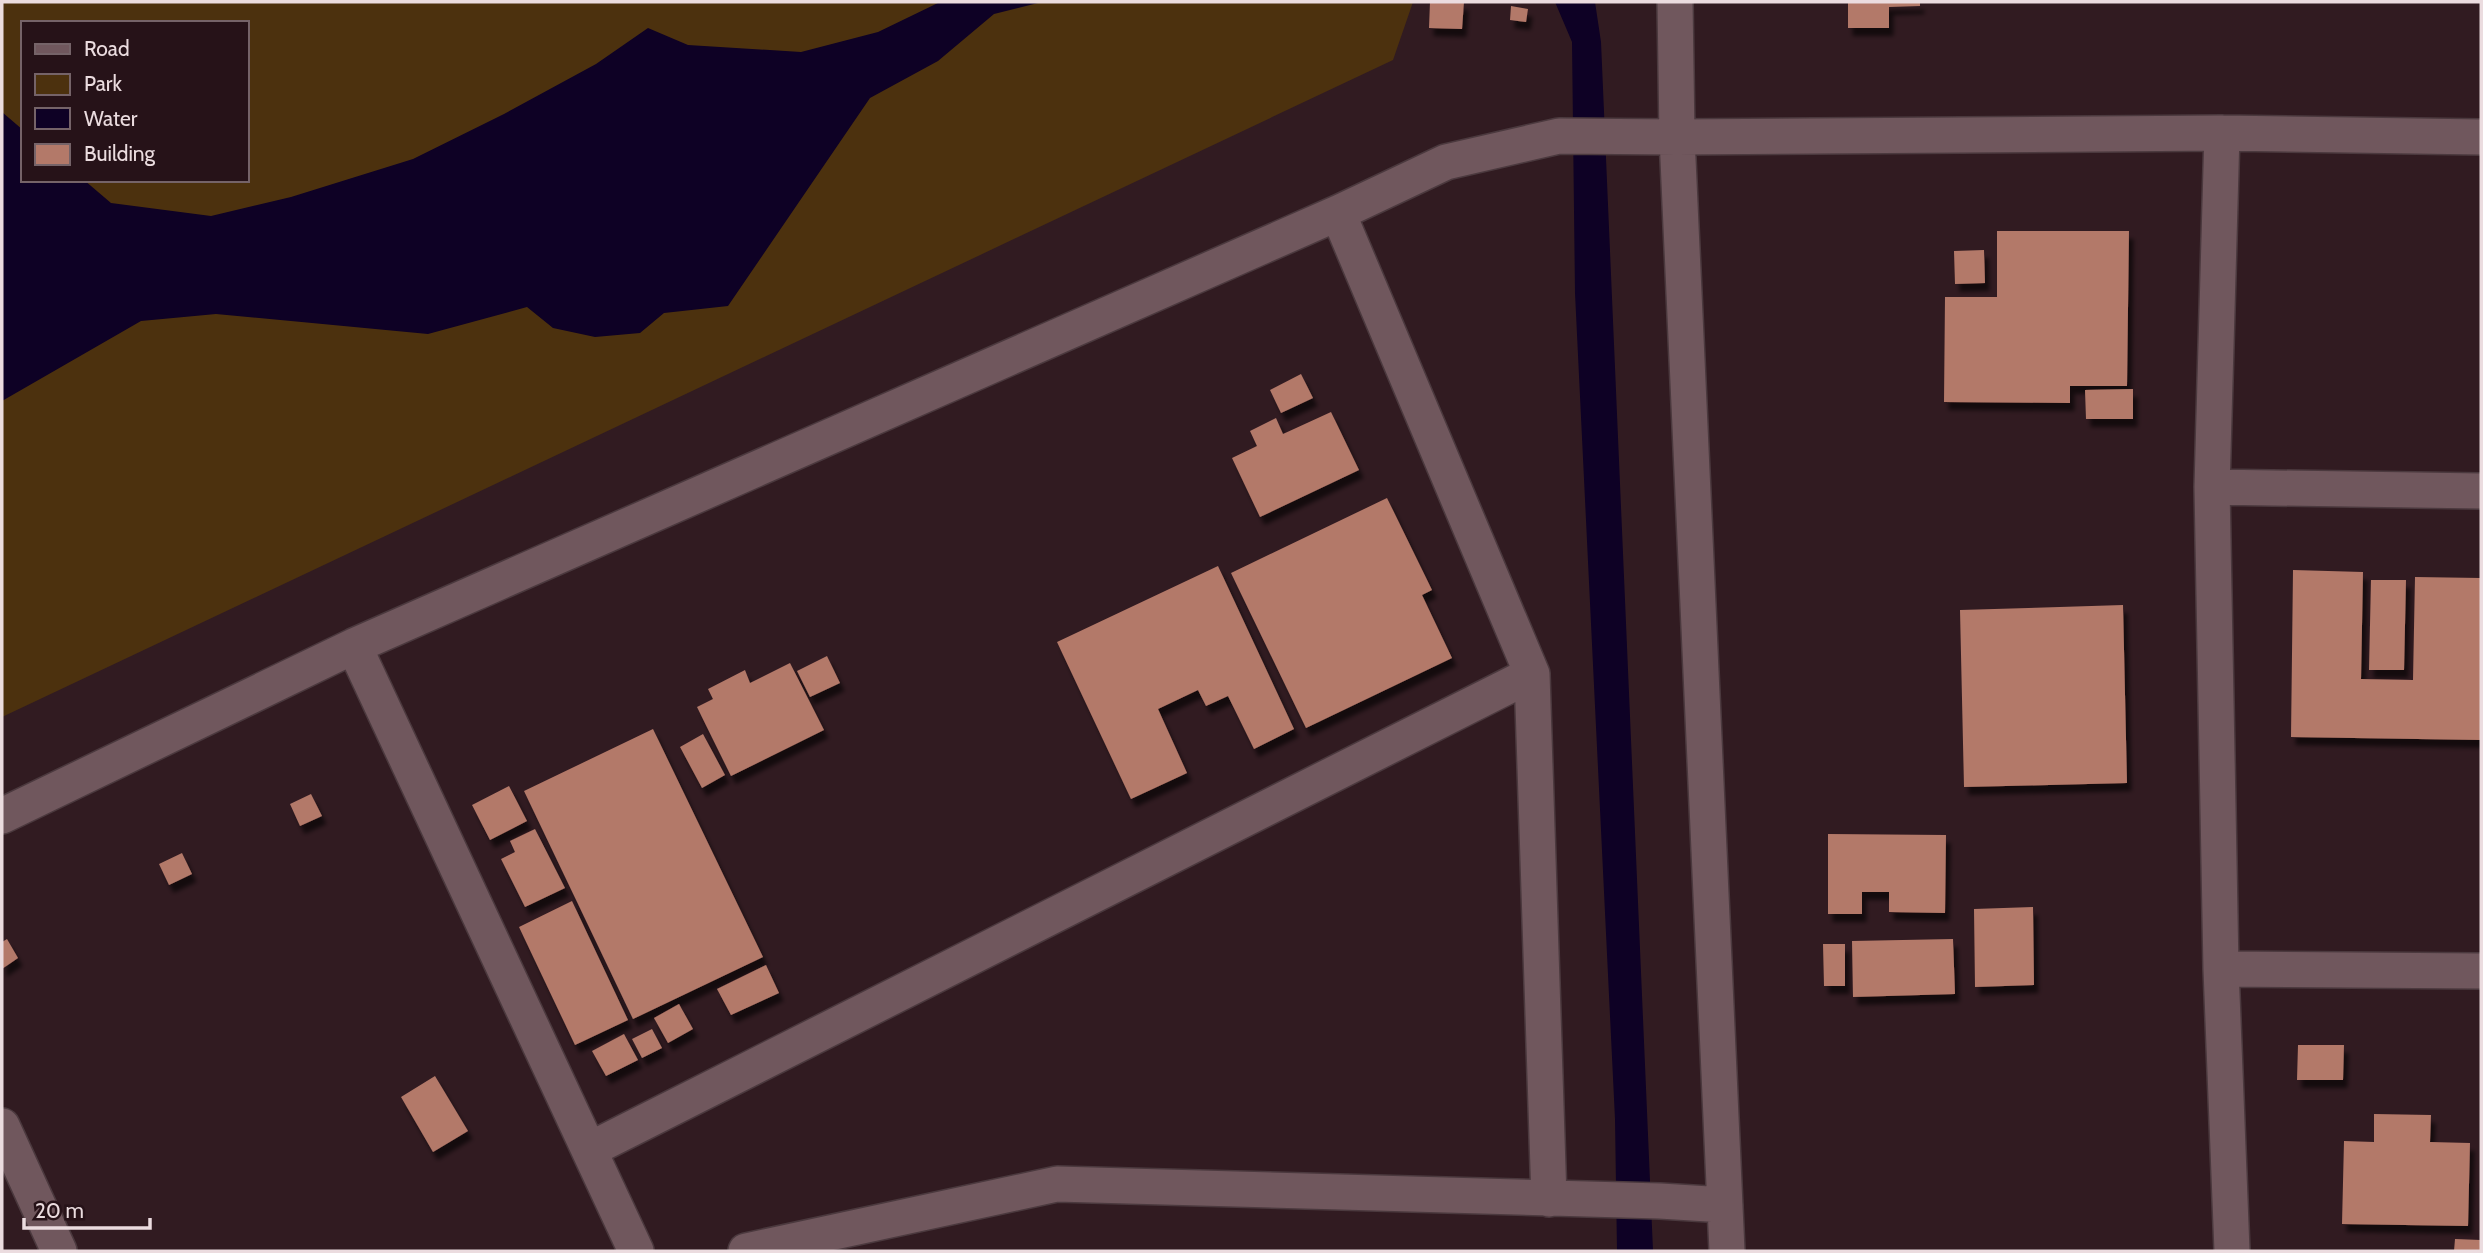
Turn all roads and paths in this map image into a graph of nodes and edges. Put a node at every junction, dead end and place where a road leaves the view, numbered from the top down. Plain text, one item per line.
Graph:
1 (1675, 2) edge
2 (2222, 133) junction
3 (1677, 137) junction
4 (2481, 137) edge
5 (1338, 213) junction
6 (2212, 487) junction
7 (2481, 491) edge
8 (354, 646) junction
9 (1532, 674) junction
10 (2, 816) edge
11 (2221, 969) junction
12 (2481, 971) edge
13 (2, 1126) edge
14 (589, 1150) junction
15 (1549, 1199) junction
16 (1725, 1205) junction
17 (59, 1251) edge
18 (636, 1251) edge
19 (746, 1251) edge
20 (1727, 1251) edge
21 (2232, 1251) edge

1 - 3 street
2 - 3 street
2 - 4 street
2 - 6 street
3 - 5 street
3 - 16 street
5 - 8 street
5 - 9 street
6 - 7 street
6 - 11 street
8 - 10 street
8 - 14 street
9 - 14 street
9 - 15 street
11 - 12 street
11 - 21 street
13 - 17 street
14 - 18 street
15 - 16 street
15 - 19 street
16 - 20 street

